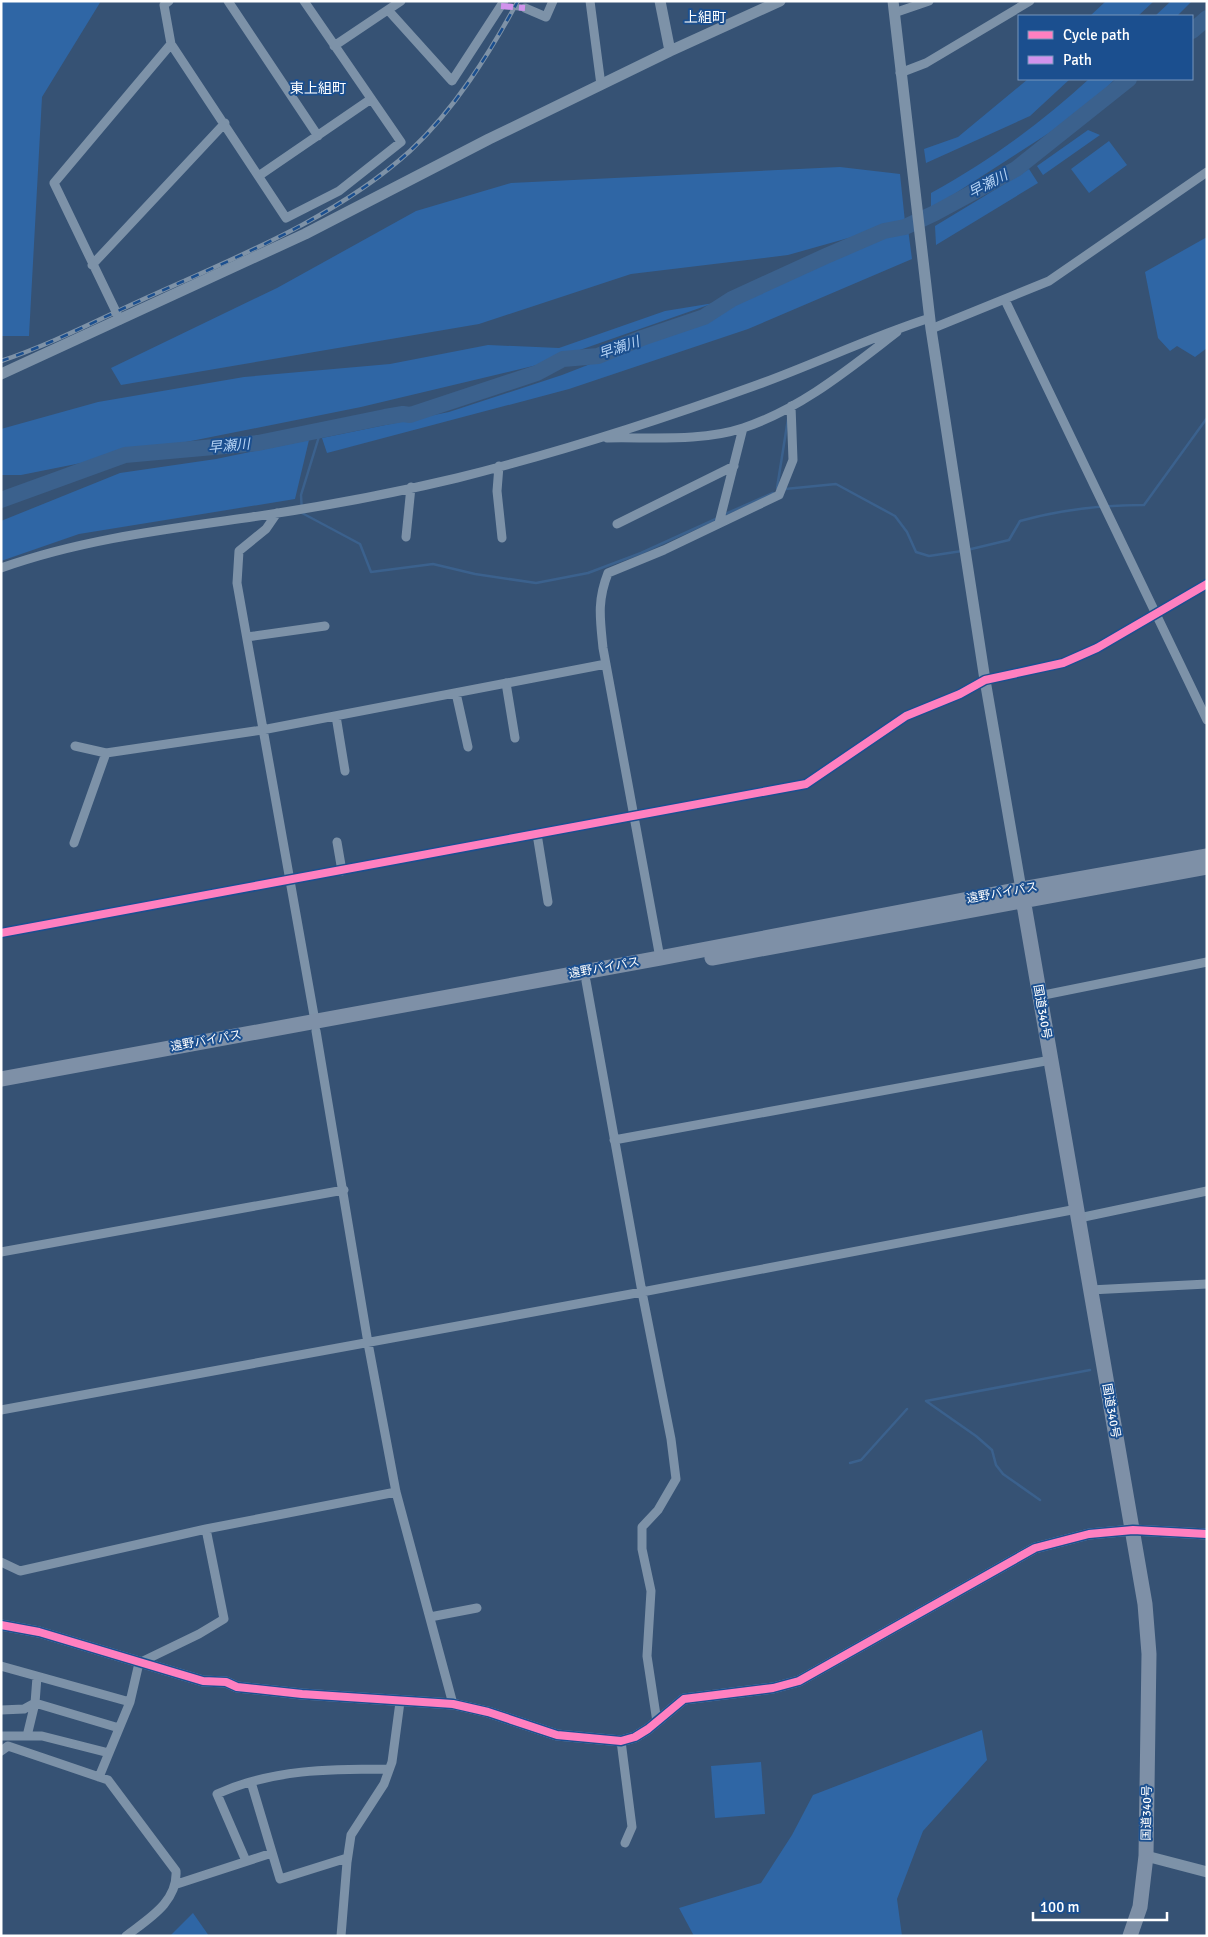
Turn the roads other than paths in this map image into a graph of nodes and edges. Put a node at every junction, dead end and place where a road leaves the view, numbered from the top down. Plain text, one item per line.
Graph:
1 (169, 1) edge
2 (228, 1) edge
3 (304, 1) edge
4 (400, 1) edge
5 (553, 1) edge
6 (590, 1) edge
7 (660, 1) edge
8 (780, 1) edge
9 (929, 1) edge
10 (1030, 1) edge
11 (503, 4) edge
12 (893, 7) edge
13 (525, 8) joint
14 (388, 10) junction
15 (171, 44) junction
16 (334, 46) junction
17 (670, 51) junction
18 (900, 73) junction
19 (600, 85) junction
20 (371, 99) junction
21 (226, 123) junction
22 (318, 136) junction
23 (1207, 172) edge
24 (260, 175) junction
25 (92, 265) junction
26 (1005, 300) junction
27 (930, 319) junction
28 (120, 320) junction
29 (903, 327) junction
30 (1, 374) edge
31 (791, 406) junction
32 (743, 428) junction
33 (597, 438) junction
34 (499, 466) junction
35 (734, 466) junction
36 (412, 487) junction
37 (277, 513) junction
38 (719, 523) junction
39 (617, 524) dead end
40 (406, 537) dead end
41 (502, 538) dead end
42 (1, 568) edge
43 (1207, 584) edge
44 (1154, 613) junction
45 (325, 626) dead end
46 (246, 637) junction
47 (606, 664) junction
48 (985, 680) junction
49 (506, 683) junction
50 (456, 693) junction
51 (336, 716) junction
52 (1207, 720) edge
53 (262, 730) junction
54 (515, 738) dead end
55 (75, 746) dead end
56 (468, 747) dead end
57 (106, 753) junction
58 (345, 771) dead end
59 (633, 817) junction
60 (537, 834) junction
61 (74, 842) dead end
62 (337, 842) dead end
63 (1207, 856) edge
64 (1207, 867) edge
65 (342, 871) junction
66 (290, 879) junction
67 (1022, 895) junction
68 (548, 902) dead end
69 (1, 933) edge
70 (660, 958) junction
71 (1207, 962) edge
72 (586, 981) junction
73 (1039, 996) junction
74 (316, 1026) junction
75 (1050, 1060) junction
76 (1, 1078) edge
77 (1, 1089) edge
78 (614, 1140) junction
79 (344, 1190) junction
80 (1207, 1191) edge
81 (1078, 1214) junction
82 (1, 1252) edge
83 (1207, 1284) edge
84 (1090, 1290) junction
85 (642, 1292) junction
86 (368, 1343) junction
87 (1, 1410) edge
88 (396, 1492) junction
89 (206, 1529) junction
90 (1133, 1530) junction
91 (1207, 1534) edge
92 (1, 1562) edge
93 (477, 1608) dead end
94 (430, 1617) junction
95 (1, 1625) edge
96 (140, 1663) junction
97 (1, 1666) edge
98 (37, 1677) junction
99 (130, 1702) junction
100 (400, 1702) junction
101 (36, 1704) junction
102 (453, 1704) junction
103 (1, 1710) edge
104 (657, 1722) junction
105 (119, 1728) junction
106 (1, 1736) edge
107 (27, 1736) junction
108 (621, 1742) junction
109 (1, 1751) edge
110 (109, 1753) junction
111 (389, 1770) junction
112 (99, 1777) junction
113 (251, 1782) junction
114 (624, 1843) dead end
115 (272, 1853) junction
116 (1146, 1856) junction
117 (347, 1858) junction
118 (246, 1861) junction
119 (1207, 1872) edge
120 (177, 1884) junction
121 (126, 1936) edge
122 (341, 1936) edge
123 (1130, 1936) edge

1 - 15 street
2 - 22 street
3 - 16 street
4 - 14 street
5 - 13 street
6 - 19 street
7 - 17 street
8 - 17 street
9 - 12 street
10 - 18 street
11 - 13 street
11 - 14 street
12 - 18 street
14 - 16 street
15 - 21 street
15 - 25 street
16 - 20 street
17 - 19 street
18 - 27 street
19 - 28 street
20 - 22 street
20 - 24 street
21 - 24 street
21 - 25 street
22 - 24 street
23 - 26 street
25 - 28 street
26 - 27 street
26 - 44 street
27 - 29 street
27 - 48 street
28 - 30 street
29 - 31 street
29 - 33 street
31 - 32 street
31 - 38 street
32 - 33 street
32 - 35 street
33 - 34 street
34 - 36 street
34 - 41 street
35 - 38 street
35 - 39 street
36 - 37 street
36 - 40 street
37 - 42 street
37 - 46 street
38 - 47 street
43 - 44 street
44 - 48 street
44 - 52 street
45 - 46 street
46 - 53 street
47 - 49 street
47 - 59 street
48 - 59 street
48 - 67 street
49 - 50 street
49 - 54 street
50 - 51 street
50 - 56 street
51 - 53 street
51 - 58 street
53 - 57 street
53 - 66 street
55 - 57 street
57 - 61 street
59 - 60 street
59 - 70 street
60 - 65 street
60 - 68 street
62 - 65 street
63 - 67 highway, 遠野バイパス
64 - 67 highway, 遠野バイパス
65 - 66 street
66 - 69 street
66 - 74 street
67 - 70 highway, 遠野バイパス
67 - 72 highway, 遠野バイパス
67 - 73 highway, 国道340号
70 - 74 highway, 遠野バイパス
71 - 73 street
72 - 74 highway, 遠野バイパス
72 - 78 street
73 - 75 highway, 国道340号
74 - 76 highway, 遠野バイパス
74 - 77 highway, 遠野バイパス
74 - 79 street
75 - 78 street
75 - 81 highway, 国道340号
78 - 85 street
79 - 82 street
79 - 86 street
80 - 81 street
81 - 84 highway, 国道340号
81 - 85 street
83 - 84 street
84 - 90 highway, 国道340号
85 - 86 street
85 - 104 street
86 - 87 street
86 - 88 street
88 - 89 street
88 - 94 street
89 - 92 street
89 - 96 street
90 - 91 street
90 - 104 street
90 - 116 highway, 国道340号
93 - 94 street
94 - 102 street
95 - 96 street
96 - 99 street
96 - 100 street
97 - 98 street
98 - 99 street
98 - 101 street
99 - 105 street
100 - 102 street
100 - 111 street
101 - 103 street
101 - 105 street
101 - 107 street
102 - 108 street
104 - 108 street
105 - 110 street
106 - 107 street
107 - 110 street
108 - 114 street
109 - 112 street
110 - 112 street
111 - 113 street
111 - 117 street
112 - 120 street
113 - 115 street
113 - 118 street
115 - 117 street
115 - 118 street
116 - 119 street
116 - 123 highway, 国道340号
117 - 122 street
118 - 120 street
120 - 121 street

